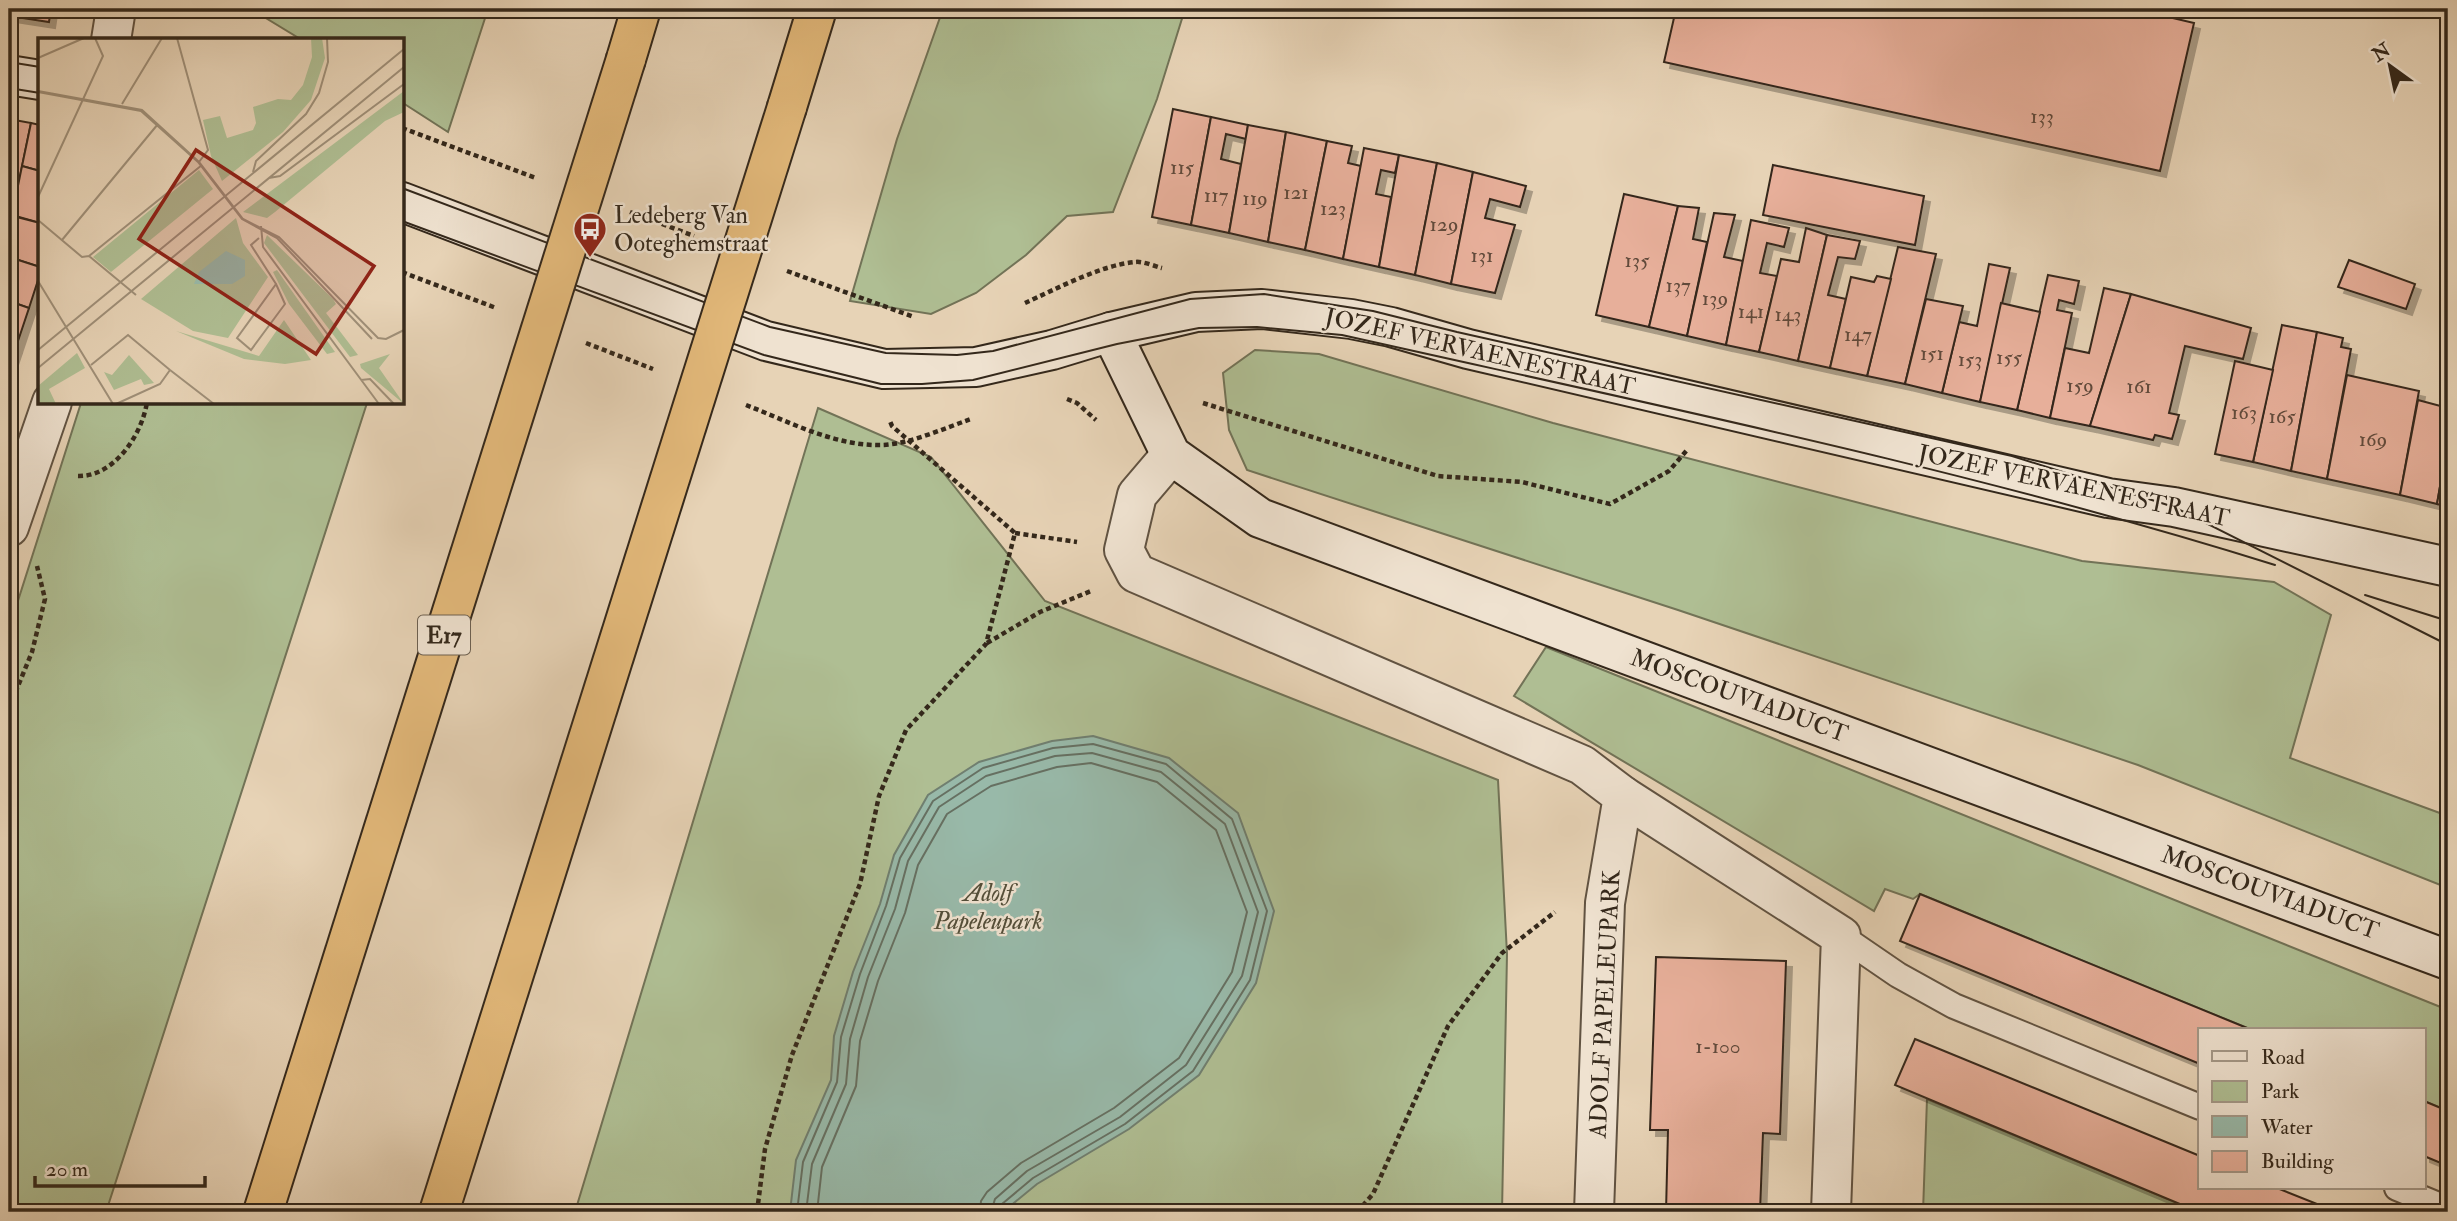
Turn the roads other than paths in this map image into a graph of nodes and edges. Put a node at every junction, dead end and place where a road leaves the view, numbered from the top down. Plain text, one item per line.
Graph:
1 (116, 9) edge
2 (642, 9) edge
3 (817, 9) edge
4 (111, 38) edge
5 (9, 75) edge
6 (38, 80) edge
7 (404, 203) edge
8 (1111, 332) junction
9 (51, 404) edge
10 (1171, 455) junction
11 (9, 527) edge
12 (2448, 567) edge
13 (1623, 796) junction
14 (1841, 936) junction
15 (2448, 960) edge
16 (2198, 1106) edge
17 (2402, 1190) edge
18 (2448, 1209) edge
19 (263, 1212) edge
20 (439, 1212) edge
21 (1594, 1212) edge
22 (1831, 1212) edge

1 - 4 street
2 - 19 highway, E17, bridge
3 - 20 highway, bridge
5 - 6 street
7 - 8 street, JOZEF VERVAENESTRAAT
8 - 10 street, MOSCOUVIADUCT
8 - 12 street, JOZEF VERVAENESTRAAT
9 - 11 street
10 - 13 street
10 - 15 street, MOSCOUVIADUCT
13 - 14 street
13 - 21 street, ADOLF PAPELEUPARK
14 - 16 lane
14 - 22 street
17 - 18 lane

